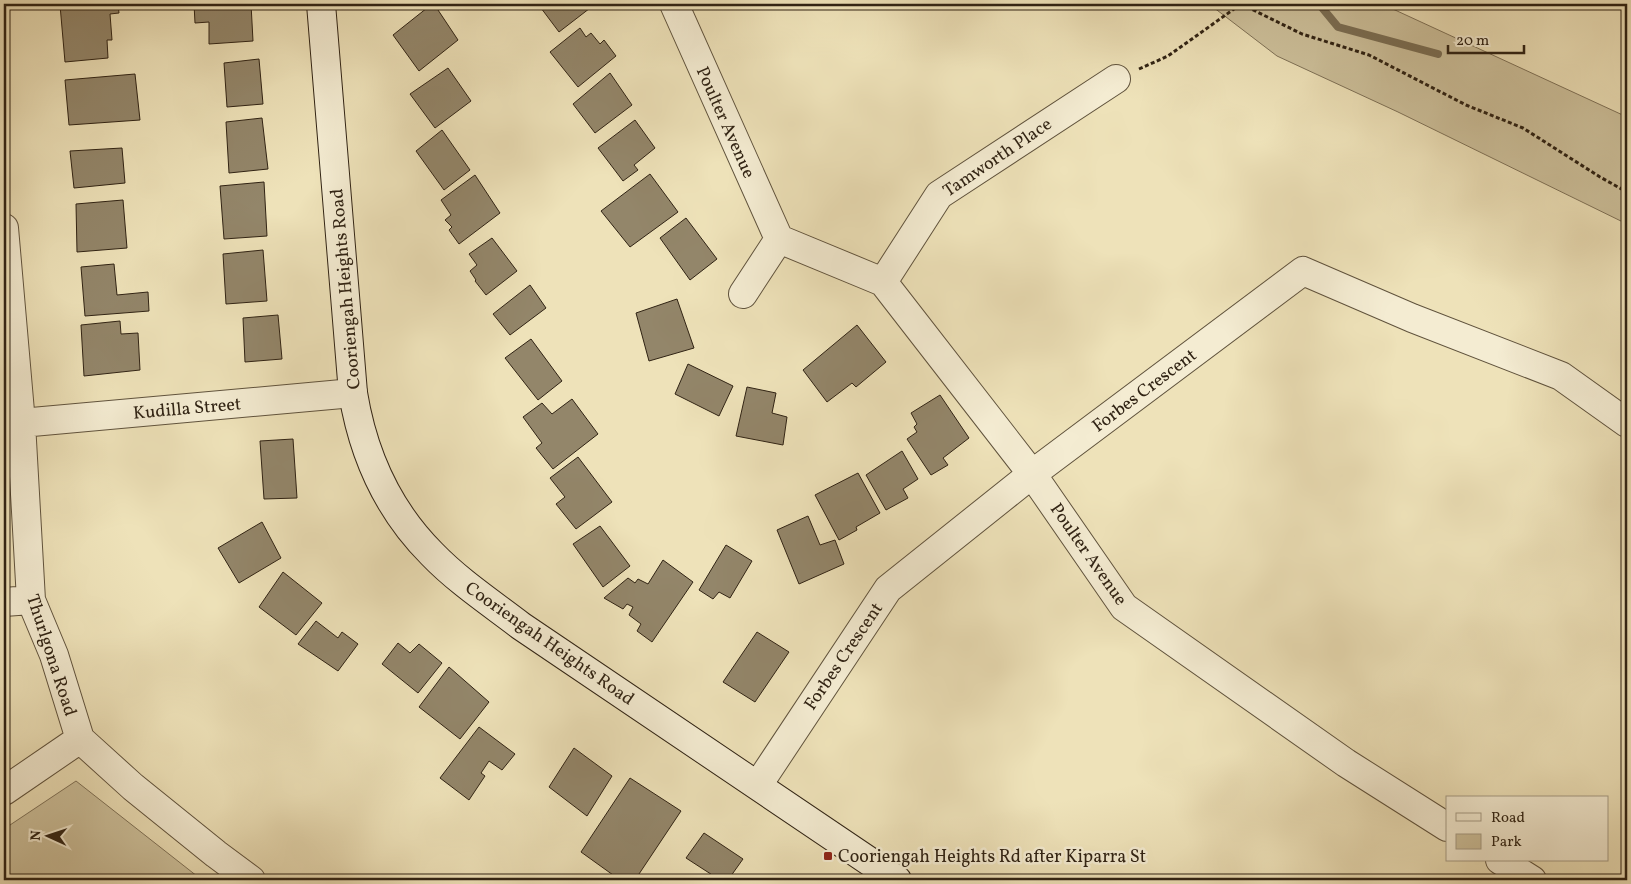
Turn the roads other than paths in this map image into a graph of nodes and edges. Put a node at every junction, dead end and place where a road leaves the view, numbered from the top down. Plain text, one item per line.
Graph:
1 (321, 4) edge
2 (674, 4) edge
3 (1116, 79) road end
4 (4, 228) edge
5 (779, 240) junction
6 (883, 282) junction
7 (743, 294) dead end
8 (354, 393) junction
9 (21, 423) junction
10 (1627, 423) edge
11 (1032, 474) junction
12 (30, 600) junction
13 (4, 602) edge
14 (80, 739) junction
15 (758, 785) junction
16 (4, 791) edge
17 (1446, 826) edge
18 (1503, 862) edge
19 (251, 880) edge
20 (897, 880) edge
21 (1532, 880) edge

1 - 8 street, Cooriengah Heights Road
2 - 5 street, Poulter Avenue
3 - 6 street, Tamworth Place
4 - 9 street, Thurlgona Road
5 - 6 street
5 - 7 street
6 - 11 street, Poulter Avenue
8 - 9 street, Kudilla Street
8 - 15 street, Cooriengah Heights Road
9 - 12 street, Thurlgona Road
10 - 11 street, Forbes Crescent
11 - 15 street, Forbes Crescent
11 - 17 street, Poulter Avenue
12 - 13 street
12 - 14 street, Thurlgona Road
14 - 16 street
14 - 19 street, Thurlgona Road
15 - 20 street, Cooriengah Heights Road
18 - 21 street

